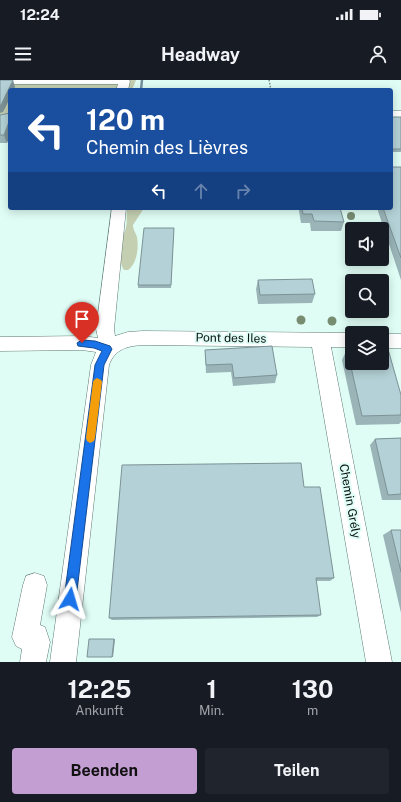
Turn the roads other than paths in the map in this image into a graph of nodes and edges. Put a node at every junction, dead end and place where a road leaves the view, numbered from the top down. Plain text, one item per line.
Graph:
1 (0, 81) edge
2 (122, 88) edge
3 (119, 210) edge
4 (320, 339) junction
5 (345, 340) edge
6 (389, 341) edge
7 (401, 341) edge
8 (0, 344) edge
9 (109, 347) junction
10 (35, 585) dead end
11 (33, 662) edge
12 (63, 662) edge
13 (379, 662) edge

1 - 2 street
3 - 9 street
4 - 5 street, Pont des Iles
4 - 9 street, Pont des Iles
4 - 13 street, Chemin Grély
6 - 7 street
8 - 9 street
9 - 12 street
10 - 11 street

